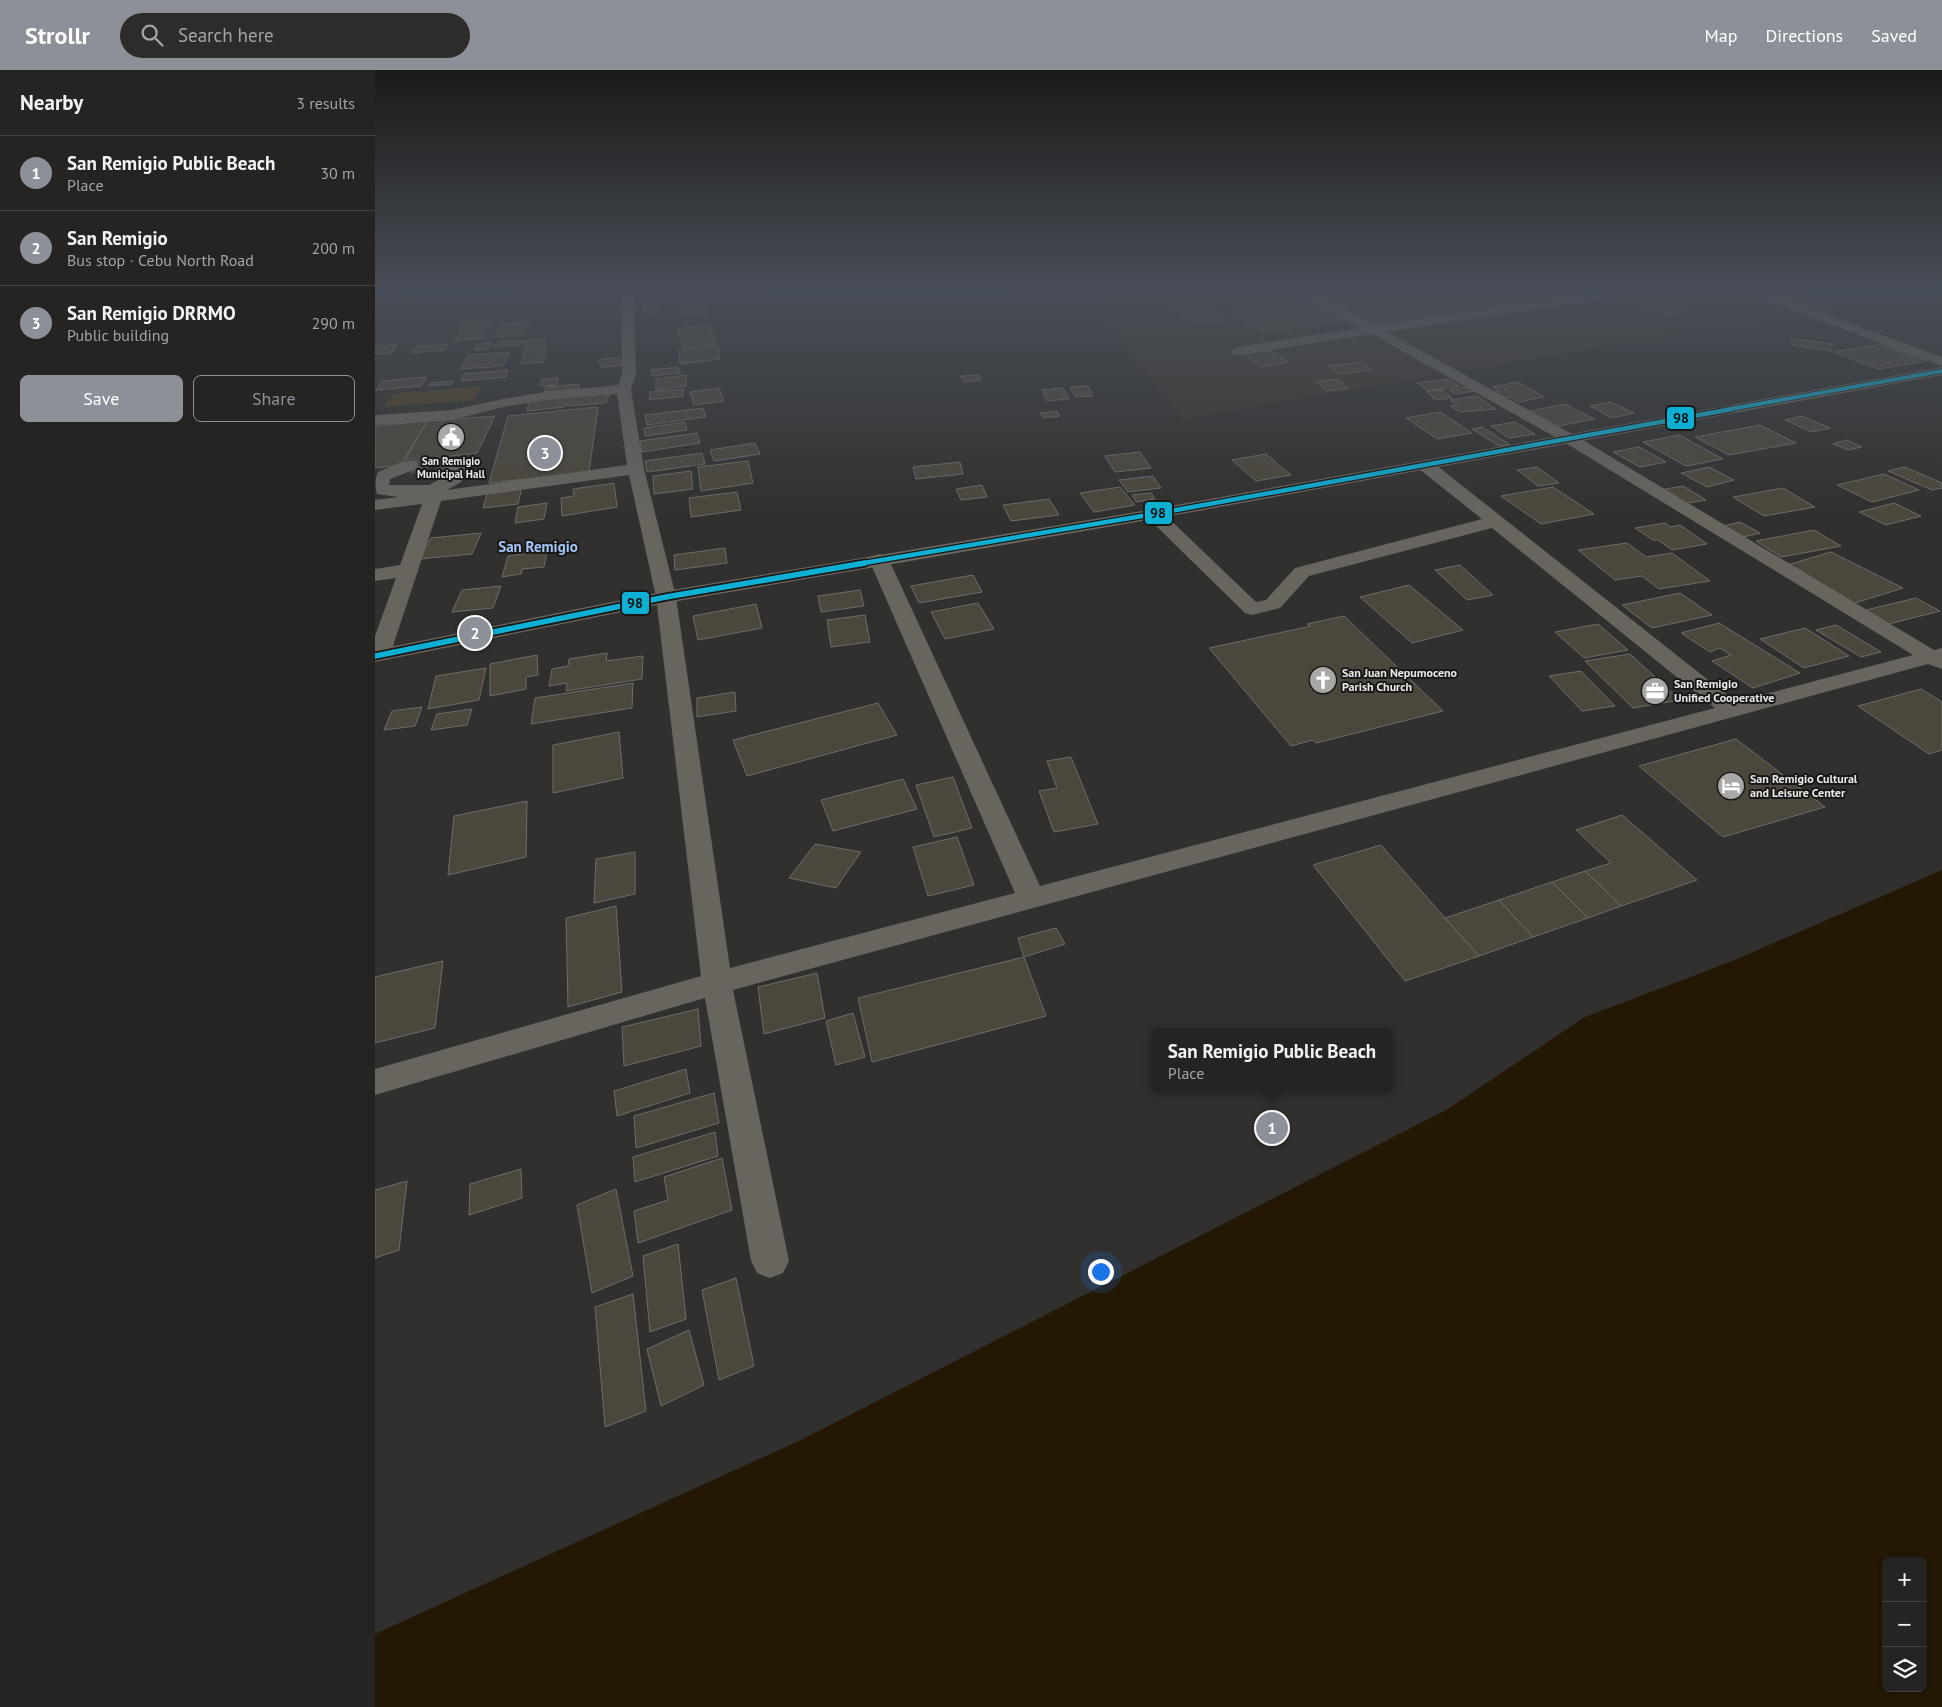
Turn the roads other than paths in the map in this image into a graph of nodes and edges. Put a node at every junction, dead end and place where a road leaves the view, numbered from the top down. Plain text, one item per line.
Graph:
1 (629, 364) edge
2 (1436, 364) edge
3 (1942, 371) edge
4 (624, 389) junction
5 (375, 420) edge
6 (1570, 439) junction
7 (447, 462) dead end
8 (410, 465) tunnel mouth
9 (1425, 465) junction
10 (635, 469) junction
11 (380, 490) edge
12 (436, 492) junction
13 (1155, 514) junction
14 (1496, 521) junction
15 (375, 525) edge
16 (879, 560) junction
17 (409, 570) junction
18 (375, 575) edge
19 (666, 596) junction
20 (377, 656) edge
21 (1938, 659) edge
22 (1733, 711) junction
23 (1032, 900) junction
24 (717, 984) junction
25 (375, 1082) edge
26 (770, 1261) dead end

1 - 4 street
2 - 6 street
3 - 6 main road
4 - 5 street
4 - 10 street
6 - 9 main road
6 - 21 street
7 - 12 street
8 - 11 street
9 - 13 main road
9 - 14 street
10 - 12 street
10 - 19 street
11 - 12 street
11 - 15 street
12 - 17 street
13 - 14 street
13 - 16 main road
14 - 22 street
16 - 19 main road
16 - 23 street
17 - 18 street
17 - 20 street
19 - 20 main road
19 - 24 street
21 - 22 street
22 - 23 street
23 - 24 street
24 - 25 street
24 - 26 street

